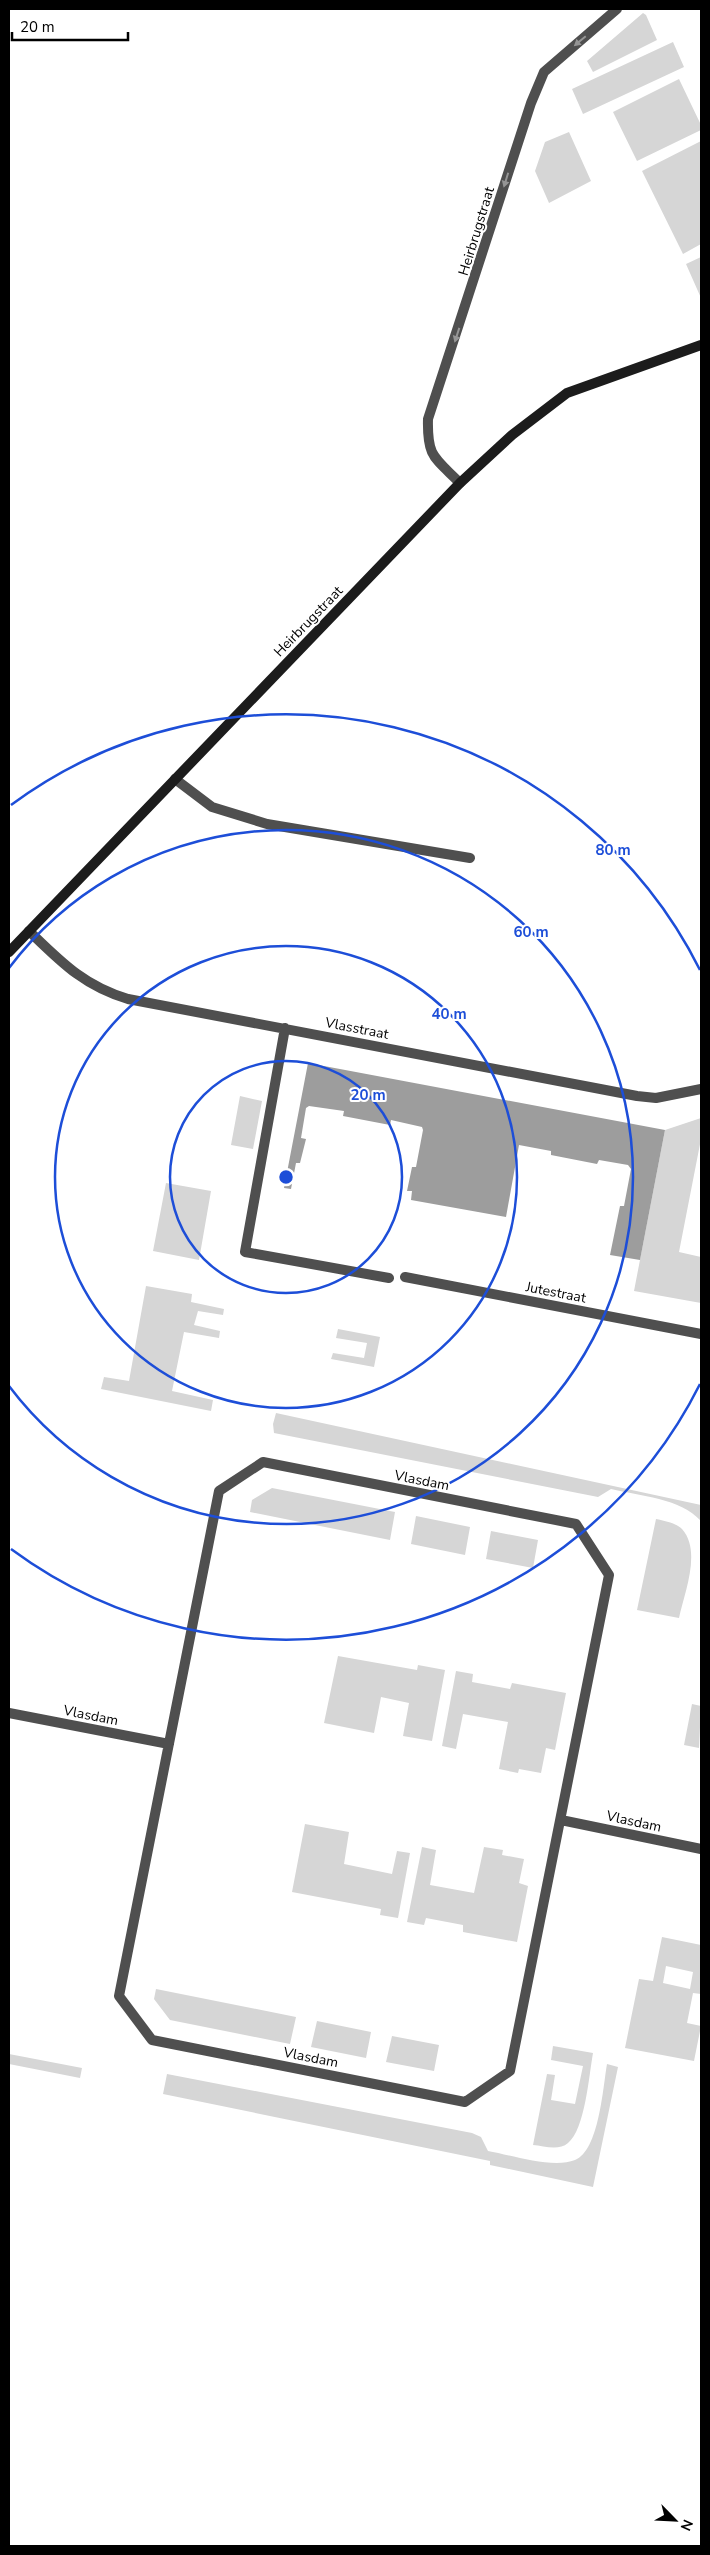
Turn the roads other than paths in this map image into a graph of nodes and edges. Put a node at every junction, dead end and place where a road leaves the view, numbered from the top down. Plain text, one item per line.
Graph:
1 (617, 9) edge
2 (701, 345) edge
3 (460, 483) junction
4 (176, 779) junction
5 (470, 858) dead end
6 (29, 931) junction
7 (9, 952) edge
8 (285, 1028) junction
9 (701, 1088) edge
10 (405, 1277) dead end
11 (390, 1278) dead end
12 (701, 1334) edge
13 (9, 1712) edge
14 (169, 1744) junction
15 (561, 1820) junction
16 (701, 1849) edge

1 -> 3 street, Heirbrugstraat
2 - 3 street, Heirbrugstraat
3 - 4 street, Heirbrugstraat
4 - 5 street
4 - 6 street, Heirbrugstraat
6 - 7 street, Heirbrugstraat
6 - 8 street, Vlasstraat
8 - 9 street, Vlasstraat
8 - 11 street
10 - 12 street, Jutestraat
13 - 14 street, Vlasdam
14 - 15 street, Vlasdam
14 - 15 street, Vlasdam
15 - 16 street, Vlasdam

